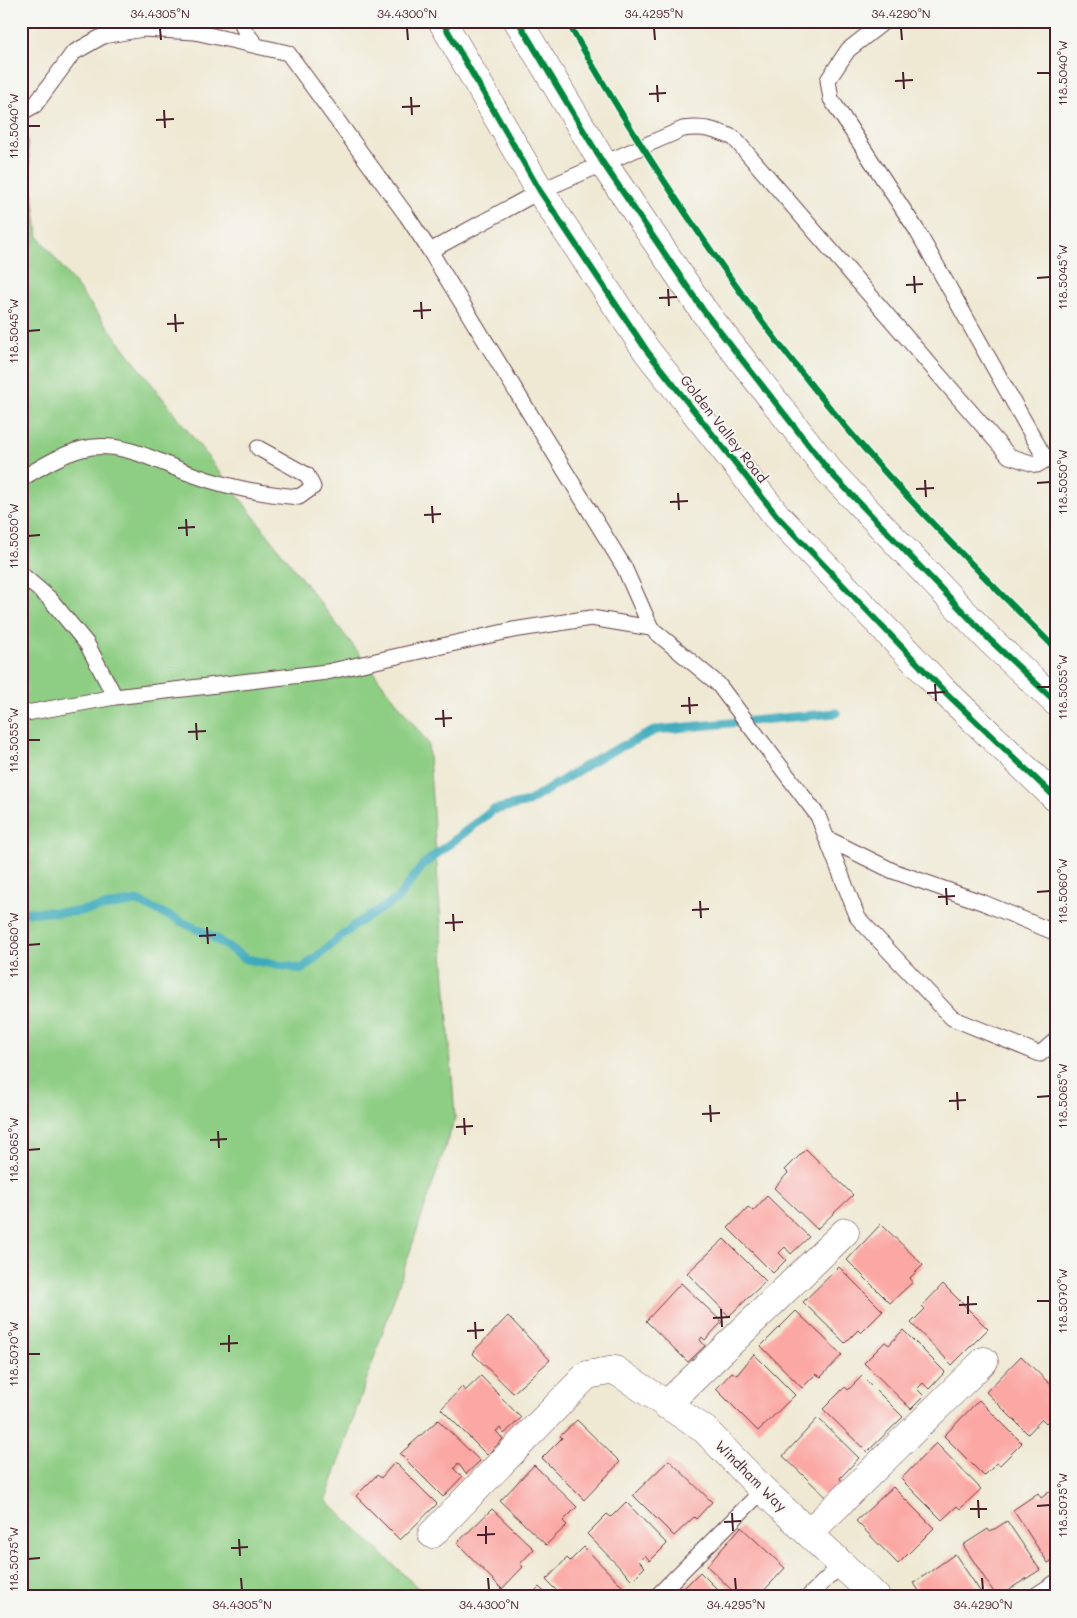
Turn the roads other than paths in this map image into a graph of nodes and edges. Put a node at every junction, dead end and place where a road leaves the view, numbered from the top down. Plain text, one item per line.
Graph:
1 (242, 21) edge
2 (442, 21) edge
3 (518, 21) edge
4 (885, 21) edge
5 (256, 45) junction
6 (21, 113) edge
7 (603, 163) junction
8 (540, 192) junction
9 (430, 251) junction
10 (258, 448) dead end
11 (1051, 457) edge
12 (21, 479) edge
13 (21, 574) edge
14 (651, 628) junction
15 (115, 697) junction
16 (1056, 702) edge
17 (21, 714) edge
18 (1056, 798) edge
19 (826, 838) junction
20 (1056, 932) edge
21 (1056, 1040) edge
22 (845, 1232) dead end
23 (984, 1361) dead end
24 (666, 1405) junction
25 (763, 1490) junction
26 (809, 1533) junction
27 (432, 1534) dead end
28 (842, 1564) junction
29 (1056, 1582) edge
30 (656, 1597) edge
31 (808, 1597) edge
32 (876, 1597) edge
33 (1033, 1597) edge

1 - 5 lane
2 - 8 main road, Golden Valley Road
3 - 7 main road
4 - 11 lane
5 - 6 lane
5 - 9 lane
7 - 8 lane
7 - 11 lane
7 - 16 main road
8 - 9 lane
8 - 18 main road, Golden Valley Road
9 - 14 lane
10 - 12 lane
13 - 15 lane
14 - 15 lane
14 - 19 lane
15 - 17 lane
19 - 20 lane
19 - 21 lane
22 - 24 main road
23 - 26 main road
24 - 25 main road, Windham Way
24 - 27 main road, Windham Way
25 - 26 main road, Windham Way
25 - 30 lane
26 - 28 main road, Windham Way
28 - 31 lane
28 - 32 main road, Windham Way
29 - 33 lane

